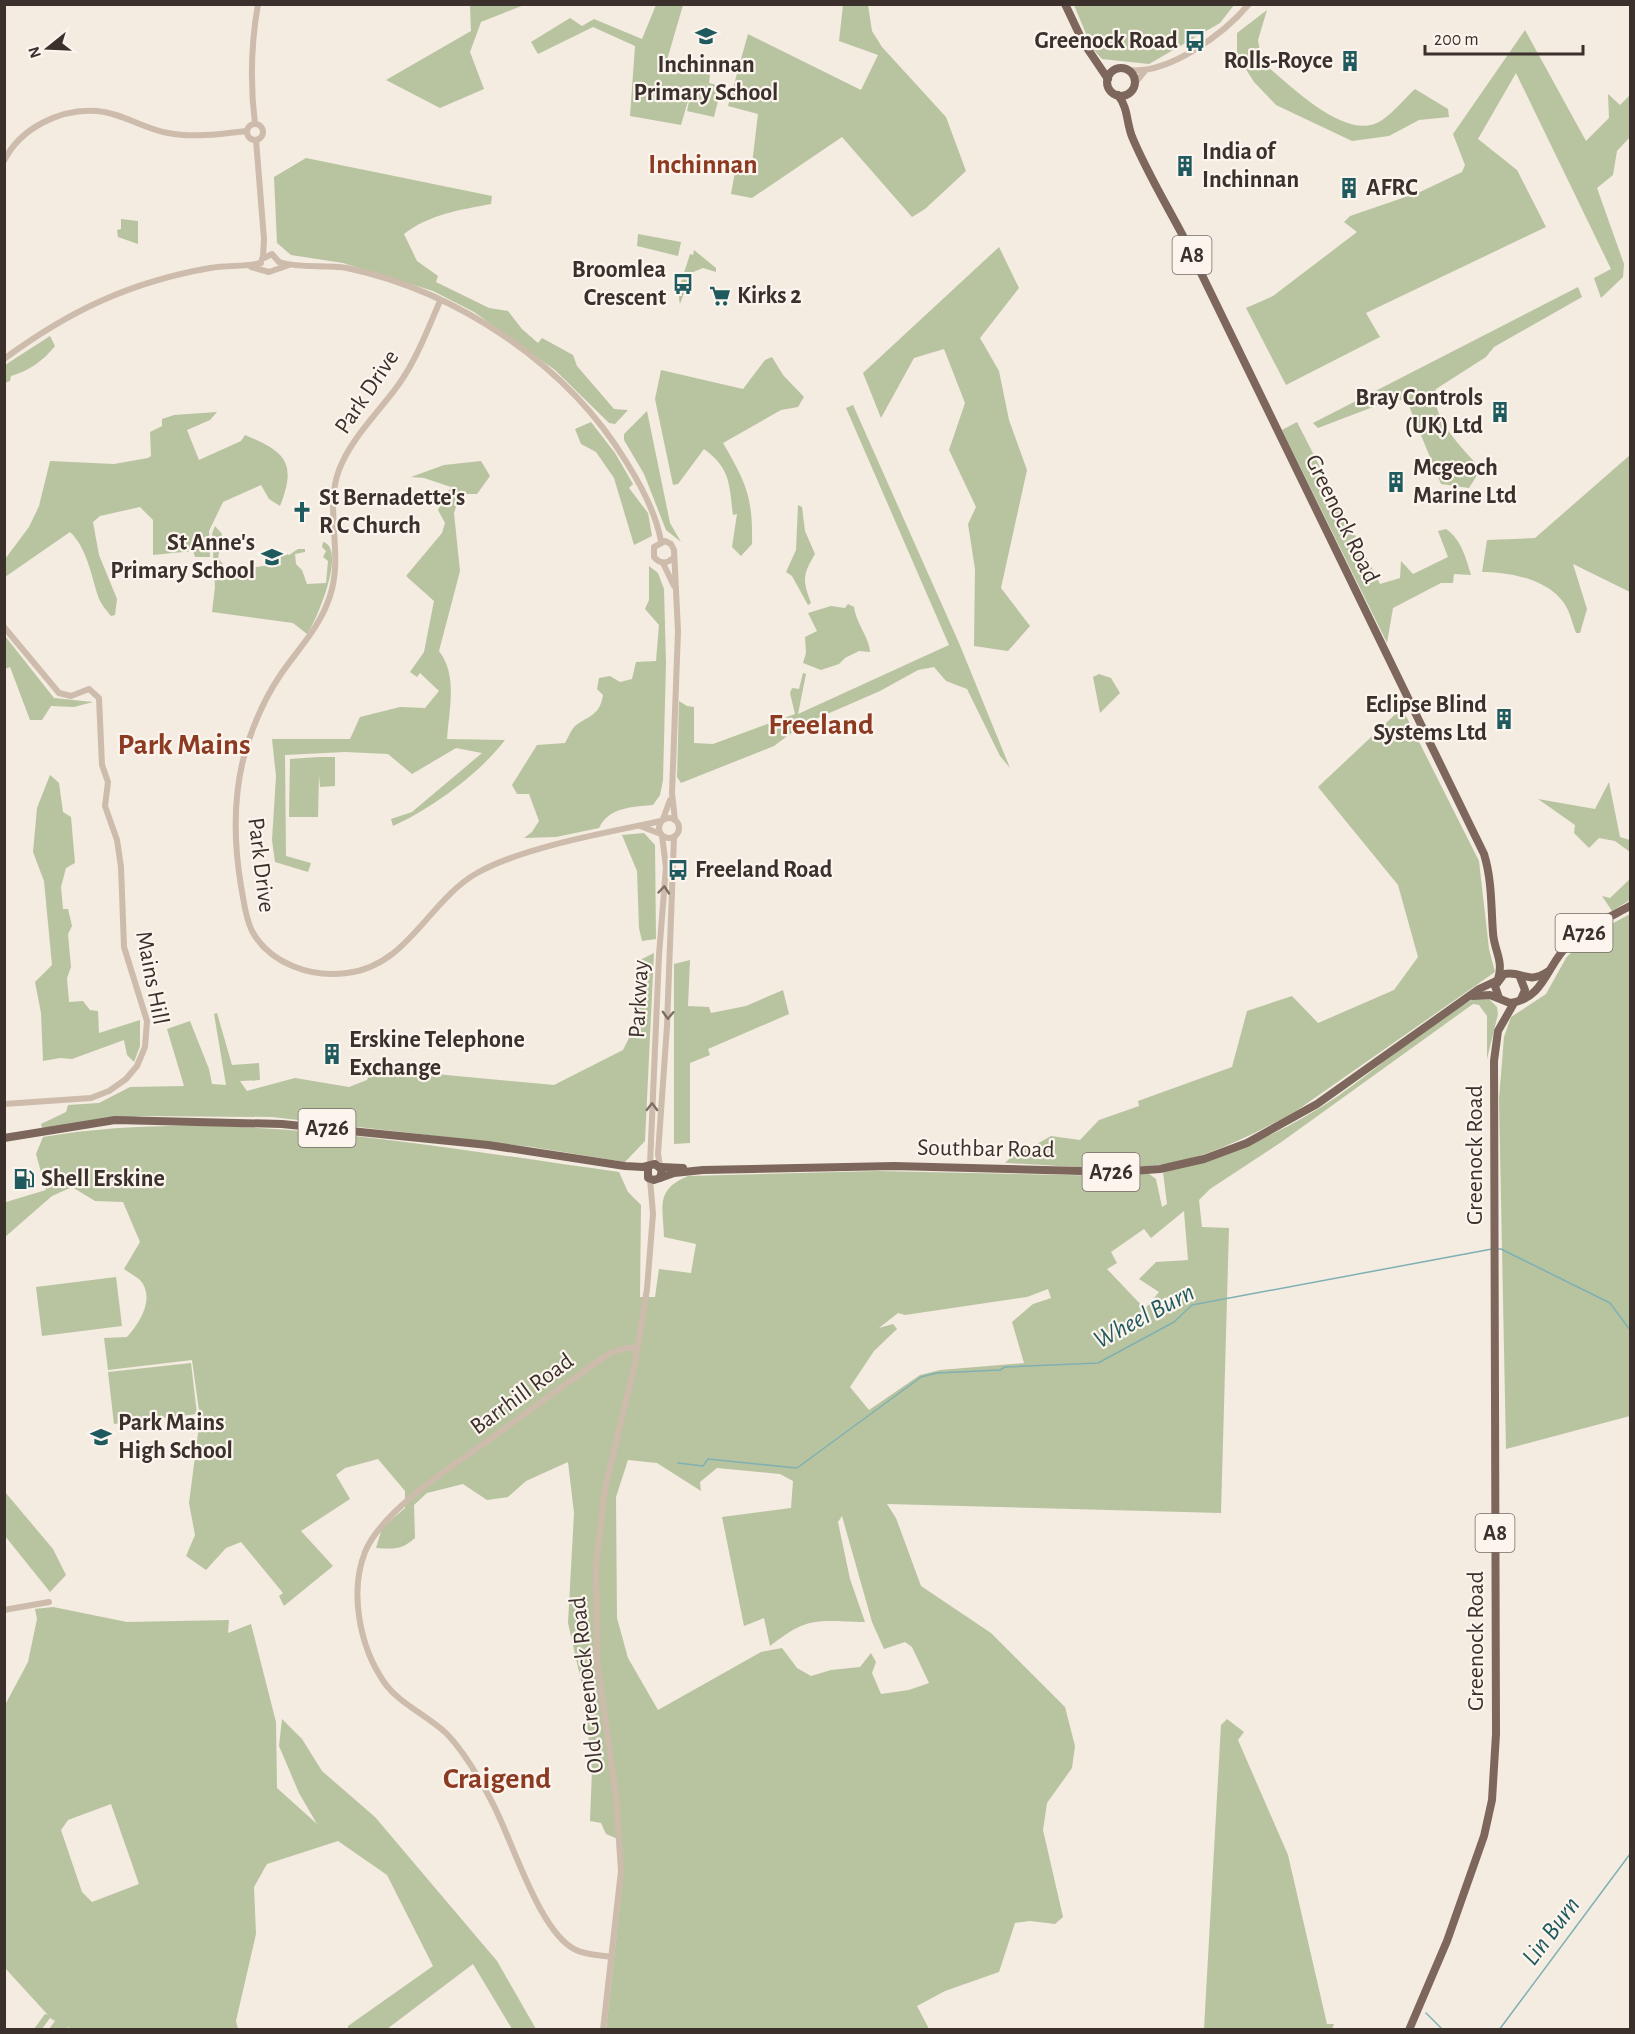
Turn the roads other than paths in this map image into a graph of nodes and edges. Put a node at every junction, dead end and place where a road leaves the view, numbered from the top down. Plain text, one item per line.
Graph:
1 (258, 4) edge
2 (1065, 4) edge
3 (1249, 4) edge
4 (1099, 64) junction
5 (1115, 69) junction
6 (1128, 70) junction
7 (1144, 72) junction
8 (1107, 79) junction
9 (1135, 82) junction
10 (1131, 91) junction
11 (1118, 95) junction
12 (1126, 106) junction
13 (255, 124) junction
14 (247, 131) junction
15 (256, 140) junction
16 (4, 161) edge
17 (264, 261) junction
18 (278, 265) junction
19 (440, 301) junction
20 (4, 359) edge
21 (661, 542) junction
22 (673, 558) junction
23 (663, 563) junction
24 (676, 599) junction
25 (4, 627) edge
26 (672, 793) junction
27 (662, 820) junction
28 (675, 820) junction
29 (639, 825) junction
30 (661, 835) junction
31 (674, 837) junction
32 (1630, 906) edge
33 (1499, 955) junction
34 (1549, 971) junction
35 (1518, 975) junction
36 (1497, 980) junction
37 (1472, 996) junction
38 (1500, 999) junction
39 (1518, 1001) junction
40 (1502, 1022) junction
41 (4, 1104) edge
42 (4, 1140) edge
43 (625, 1166) junction
44 (649, 1166) junction
45 (660, 1166) junction
46 (703, 1170) junction
47 (659, 1178) junction
48 (649, 1179) junction
49 (652, 1197) junction
50 (638, 1348) junction
51 (49, 1602) dead end
52 (4, 1610) edge
53 (612, 1957) junction
54 (603, 2030) edge
55 (1409, 2030) edge

1 - 13 street
2 - 4 main road, A8
3 - 7 street
4 - 5 main road
4 - 8 main road, A8
5 - 6 main road
5 - 8 main road
6 - 7 street
6 - 9 main road
7 - 9 street
8 - 11 main road, A8
9 - 10 main road, A8
10 - 11 main road
10 - 12 main road, Greenock Road / A8
11 - 12 main road, Greenock Road / A8
12 - 33 main road, Greenock Road / A8
13 - 14 street
13 - 15 street
14 - 15 street
14 - 16 street
15 - 17 street
17 - 18 street
17 - 18 street
17 - 20 street
18 - 19 street
19 - 21 street
19 - 29 street, Park Drive
21 - 22 street
21 - 23 street
22 - 23 street
22 - 24 street
23 - 24 street
24 - 26 street
25 - 41 street, Mains Hill
26 - 27 street
26 - 28 street
27 - 28 street
27 - 29 street, Park Drive
27 - 30 street
28 - 31 street
29 - 30 street
30 - 31 street
44 -> 30 street, Parkway
31 -> 45 street, Parkway
32 - 34 main road, A726
33 - 35 main road, Greenock Road / A8
33 - 36 main road, Greenock Road / A8
34 - 35 main road, A726
34 - 39 main road, A726
35 - 36 main road
35 - 39 main road
36 - 37 main road, Southbar Road / A726
36 - 38 main road
37 - 38 main road
37 - 46 main road, Southbar Road / A726
38 - 39 main road
38 - 40 main road, Greenock Road / A8
39 - 40 main road, Greenock Road / A8
40 - 55 main road, Greenock Road / A8
42 - 43 main road, A726
43 - 44 main road, A726
43 - 48 main road, A726
44 - 45 main road, Southbar Road
44 - 48 main road
45 - 46 main road, Southbar Road / A726
45 - 47 main road
46 - 47 main road, Southbar Road / A726
47 - 48 main road, Southbar Road
47 - 49 street, Old Greenock Road
48 - 49 street, Old Greenock Road
49 - 50 street, Old Greenock Road
50 - 53 street, Old Greenock Road
50 - 53 street, Barrhill Road
51 - 52 street
53 - 54 street, Old Greenock Road

